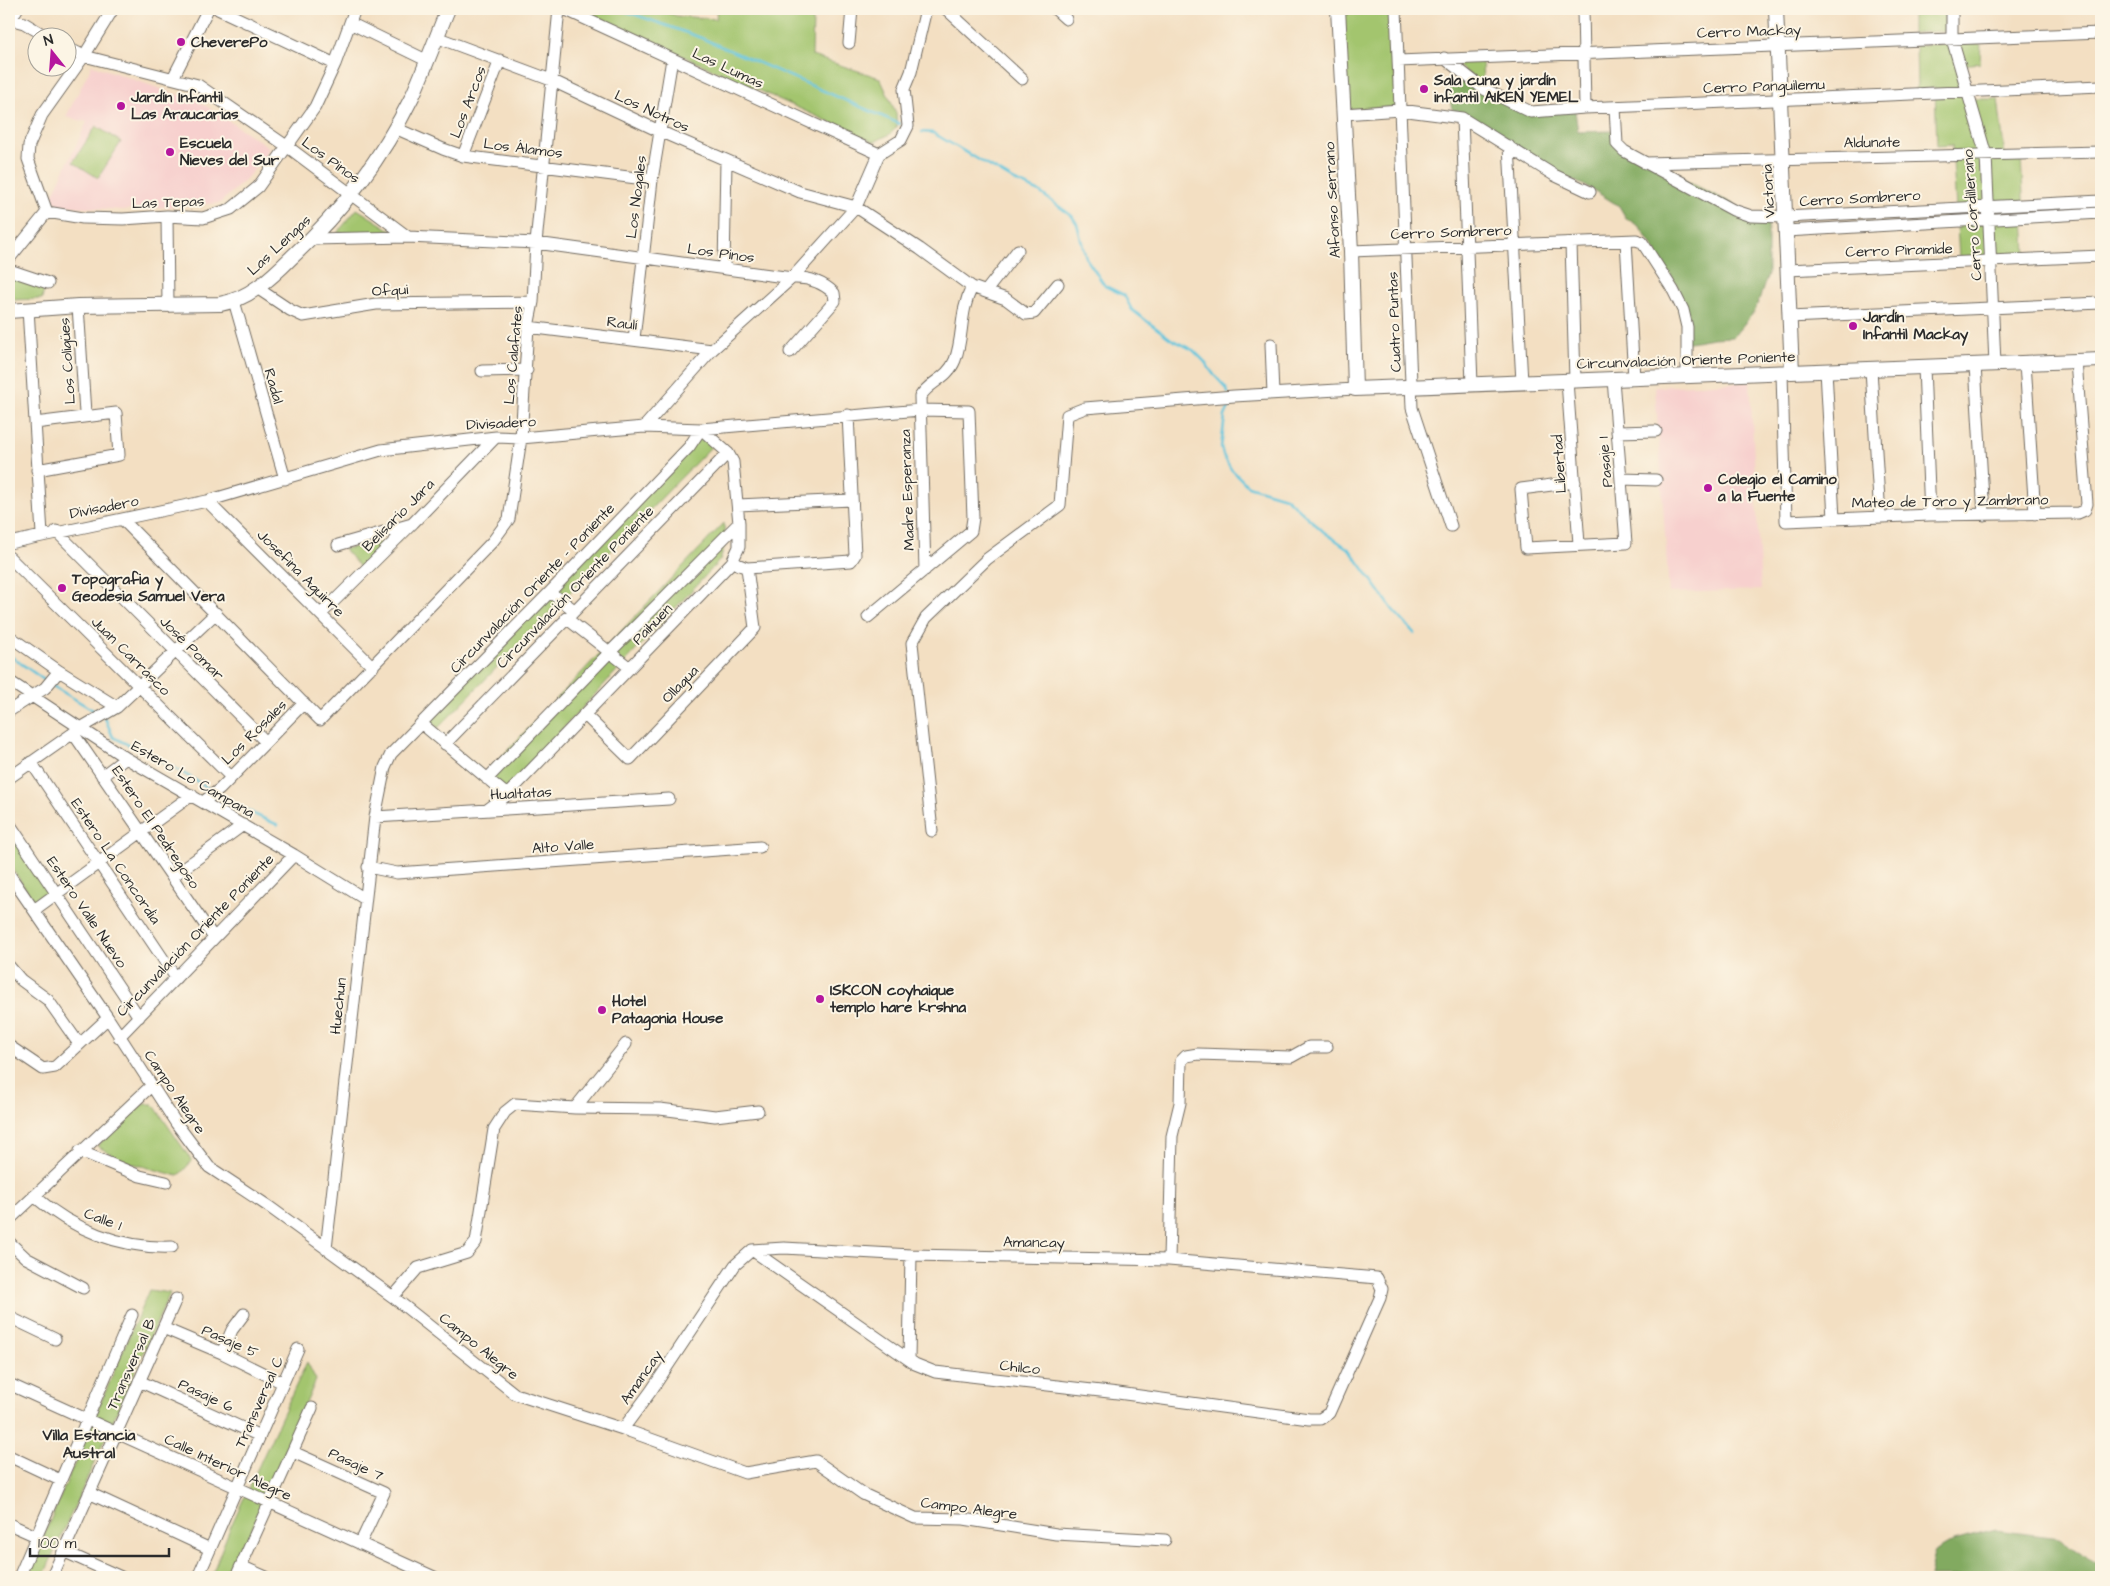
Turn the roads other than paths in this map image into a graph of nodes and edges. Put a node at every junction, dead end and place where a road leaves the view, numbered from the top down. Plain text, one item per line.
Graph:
1 (112, 9) edge
2 (208, 9) edge
3 (218, 9) edge
4 (355, 9) edge
5 (448, 9) edge
6 (558, 9) edge
7 (564, 9) edge
8 (852, 9) edge
9 (926, 9) edge
10 (946, 9) edge
11 (1056, 9) edge
12 (1338, 9) edge
13 (1396, 9) edge
14 (1584, 9) edge
15 (1776, 9) edge
16 (1952, 9) edge
17 (11, 17) edge
18 (1066, 19) dead end
19 (350, 23) junction
20 (32, 28) edge
21 (2101, 33) edge
22 (436, 37) junction
23 (1952, 39) junction
24 (849, 43) dead end
25 (1777, 46) junction
26 (78, 53) edge
27 (1584, 53) junction
28 (84, 56) junction
29 (1444, 58) junction
30 (672, 59) junction
31 (426, 60) junction
32 (500, 60) junction
33 (1398, 60) junction
34 (335, 64) junction
35 (173, 78) junction
36 (1022, 79) dead end
37 (552, 80) junction
38 (2101, 86) edge
39 (1968, 92) junction
40 (1780, 101) junction
41 (1615, 106) junction
42 (1585, 108) junction
43 (1400, 110) junction
44 (1344, 114) junction
45 (1462, 118) junction
46 (396, 128) junction
47 (660, 131) junction
48 (1509, 146) junction
49 (288, 147) junction
50 (2101, 152) edge
51 (879, 154) junction
52 (1986, 155) junction
53 (463, 156) junction
54 (1782, 159) junction
55 (726, 161) junction
56 (1644, 163) junction
57 (544, 166) junction
58 (652, 180) junction
59 (1590, 192) dead end
60 (352, 194) junction
61 (2101, 201) edge
62 (1987, 206) junction
63 (856, 207) junction
64 (47, 212) junction
65 (2101, 213) edge
66 (167, 216) junction
67 (1988, 220) junction
68 (1785, 224) junction
69 (408, 237) junction
70 (312, 239) junction
71 (1626, 241) junction
72 (1572, 243) junction
73 (536, 244) junction
74 (1516, 245) junction
75 (1468, 246) junction
76 (1407, 249) junction
77 (1018, 250) dead end
78 (1351, 251) junction
79 (2101, 256) edge
80 (644, 257) junction
81 (9, 259) edge
82 (1990, 262) junction
83 (724, 268) junction
84 (9, 270) edge
85 (1787, 270) junction
86 (792, 278) junction
87 (48, 283) dead end
88 (1058, 284) dead end
89 (972, 287) junction
90 (258, 288) junction
91 (986, 291) junction
92 (234, 301) junction
93 (533, 302) junction
94 (2101, 303) edge
95 (78, 306) junction
96 (168, 306) junction
97 (1993, 308) junction
98 (28, 309) junction
99 (9, 312) edge
100 (1789, 317) junction
101 (528, 327) junction
102 (634, 339) junction
103 (1270, 344) dead end
104 (712, 350) junction
105 (790, 352) dead end
106 (2101, 360) edge
107 (2076, 361) junction
108 (2024, 363) junction
109 (1976, 364) junction
110 (1995, 364) junction
111 (1924, 366) junction
112 (1871, 369) junction
113 (527, 370) junction
114 (1826, 370) junction
115 (482, 371) dead end
116 (1787, 372) junction
117 (1687, 376) junction
118 (1634, 378) junction
119 (1613, 379) junction
120 (1571, 381) junction
121 (1522, 382) junction
122 (1472, 384) junction
123 (1412, 387) junction
124 (1355, 389) junction
125 (1273, 394) junction
126 (920, 410) junction
127 (85, 413) dead end
128 (848, 415) junction
129 (35, 423) junction
130 (644, 427) junction
131 (701, 429) junction
132 (1656, 431) dead end
133 (1617, 432) junction
134 (496, 437) junction
135 (521, 438) junction
136 (728, 453) junction
137 (37, 470) junction
138 (285, 479) junction
139 (1621, 480) junction
140 (1656, 480) dead end
141 (1575, 482) junction
142 (852, 500) junction
143 (207, 501) junction
144 (738, 505) junction
145 (2035, 514) junction
146 (1984, 515) junction
147 (1930, 516) junction
148 (1880, 517) junction
149 (122, 519) junction
150 (1834, 519) junction
151 (1786, 521) joint
152 (414, 523) junction
153 (739, 523) junction
154 (1450, 526) dead end
155 (56, 531) junction
156 (42, 534) junction
157 (9, 542) edge
158 (1579, 544) junction
159 (338, 545) dead end
160 (9, 557) edge
161 (732, 562) junction
162 (747, 568) junction
163 (925, 570) junction
164 (550, 592) junction
165 (216, 613) junction
166 (321, 614) junction
167 (570, 614) junction
168 (868, 617) dead end
169 (9, 636) edge
170 (176, 652) junction
171 (609, 653) junction
172 (373, 667) junction
173 (630, 668) junction
174 (52, 679) junction
175 (9, 681) edge
176 (140, 687) junction
177 (30, 696) junction
178 (304, 703) junction
179 (114, 709) junction
180 (9, 711) edge
181 (584, 714) junction
182 (422, 724) junction
183 (76, 731) junction
184 (266, 742) junction
185 (445, 744) junction
186 (126, 758) junction
187 (31, 762) junction
188 (385, 767) joint
189 (102, 776) junction
190 (231, 777) junction
191 (9, 778) edge
192 (487, 779) junction
193 (192, 795) junction
194 (507, 795) junction
195 (669, 799) dead end
196 (206, 800) junction
197 (487, 810) junction
198 (374, 817) junction
199 (9, 823) edge
200 (243, 826) junction
201 (932, 831) dead end
202 (141, 832) junction
203 (760, 847) dead end
204 (294, 855) junction
205 (99, 863) junction
206 (368, 867) junction
207 (9, 874) edge
208 (172, 877) junction
209 (57, 893) junction
210 (365, 899) junction
211 (34, 910) junction
212 (214, 938) junction
213 (9, 966) edge
214 (176, 978) junction
215 (139, 1017) junction
216 (108, 1018) junction
217 (119, 1037) junction
218 (79, 1044) junction
219 (626, 1044) dead end
220 (9, 1046) edge
221 (1327, 1047) dead end
222 (151, 1086) junction
223 (575, 1108) junction
224 (758, 1111) dead end
225 (80, 1150) junction
226 (166, 1182) dead end
227 (34, 1196) junction
228 (9, 1220) edge
229 (9, 1242) edge
230 (172, 1247) dead end
231 (326, 1249) junction
232 (752, 1250) junction
233 (911, 1255) junction
234 (1169, 1260) junction
235 (83, 1288) dead end
236 (394, 1297) junction
237 (176, 1299) dead end
238 (244, 1314) dead end
239 (132, 1315) dead end
240 (9, 1317) edge
241 (163, 1328) junction
242 (56, 1339) dead end
243 (298, 1349) dead end
244 (222, 1354) junction
245 (909, 1360) junction
246 (139, 1381) junction
247 (284, 1383) junction
248 (9, 1384) edge
249 (312, 1408) dead end
250 (86, 1419) junction
251 (1320, 1419) joint
252 (623, 1429) junction
253 (116, 1433) junction
254 (260, 1436) junction
255 (293, 1452) junction
256 (9, 1456) edge
257 (60, 1480) junction
258 (237, 1488) junction
259 (89, 1493) junction
260 (270, 1503) junction
261 (9, 1524) edge
262 (36, 1536) junction
263 (1165, 1540) dead end
264 (360, 1544) junction
265 (210, 1549) junction
266 (63, 1551) junction
267 (241, 1566) junction
268 (19, 1577) edge
269 (52, 1577) edge
270 (121, 1577) edge
271 (198, 1577) edge
272 (236, 1577) edge
273 (266, 1577) edge
274 (434, 1577) edge

1 - 28 street
2 - 35 street
3 - 34 street
4 - 19 street, Las Tepas
5 - 22 street, Las Lengas
6 - 37 street, Los Calafates
7 - 30 street, Las Lumas
8 - 24 street
9 - 51 street
10 - 36 street
11 - 18 street
12 - 44 street, Alfonso Serrano
13 - 33 street, Cuatro Puntas
14 - 27 street
15 - 25 street, Victoria
16 - 23 street, Cerro Cordillerano
17 - 20 street
19 - 31 street
19 - 34 street, Las Tepas
21 - 23 street, Cerro Mackay
22 - 31 street, Las Lengas
22 - 32 street, Los Notros
23 - 25 street, Cerro Mackay
23 - 39 street, Cerro Cordillerano
25 - 27 street, Cerro Mackay
25 - 40 street, Victoria
26 - 28 street, Los Pinos
27 - 29 street, Cerro Mackay
27 - 42 street
28 - 35 street, Los Pinos
28 - 64 street
29 - 33 street, Cerro Mackay
29 - 42 street, Cerro Panguilemu
30 - 47 street, Los Nogales
30 - 51 street, Las Lumas
31 - 46 street, Las Lengas
32 - 37 street, Los Notros
32 - 53 street, Los Arcos
33 - 43 street, Cuatro Puntas
34 - 49 street, Las Tepas
35 - 49 street, Los Pinos
37 - 47 street, Los Notros
37 - 57 street, Los Calafates
38 - 39 street, Cerro Panguilemu
39 - 40 street, Cerro Panguilemu
39 - 52 street, Cerro Cordillerano
40 - 41 street, Cerro Panguilemu
40 - 54 street, Victoria
41 - 42 street, Cerro Panguilemu
41 - 56 street, Cerro Sombrero
43 - 44 street
43 - 45 street
43 - 76 street, Cuatro Puntas
44 - 78 street, Alfonso Serrano
45 - 48 street
45 - 75 street
46 - 53 street, Los Álamos
46 - 60 street, Las Lengas
47 - 55 street, Los Notros
47 - 58 street, Los Nogales
48 - 59 street
48 - 74 street
49 - 60 street, Los Pinos
49 - 66 street, Las Tepas
50 - 52 street, Aldunate
51 - 63 street
52 - 54 street, Aldunate
52 - 62 street, Cerro Cordillerano
53 - 57 street, Los Álamos
54 - 56 street, Aldunate
54 - 68 street, Victoria
55 - 63 street, Los Notros
55 - 83 street
56 - 68 street, Cerro Sombrero
57 - 58 street, Los Álamos
57 - 73 street, Los Calafates
58 - 80 street, Los Nogales
60 - 69 street, Los Pinos
60 - 70 street, Las Lengas
61 - 62 street, Cerro Sombrero
62 - 67 street, Cerro Cordillerano
62 - 68 street, Cerro Sombrero
63 - 86 street
63 - 89 street, Los Notros
64 - 66 street, Las Tepas
64 - 81 street
65 - 67 street, Cerro Sombrero
66 - 96 street
67 - 68 street, Cerro Sombrero
67 - 82 street, Cerro Cordillerano
68 - 85 street, Victoria
69 - 70 street, Los Pinos
69 - 73 street, Los Pinos
70 - 90 street, Las Lengas
71 - 72 street, Cerro Sombrero
71 - 117 street, Cerro Sombrero
71 - 118 street
72 - 74 street, Cerro Sombrero
72 - 120 street, Libertad
73 - 80 street, Los Pinos
73 - 93 street, Los Calafates
74 - 75 street, Cerro Sombrero
74 - 121 street
75 - 76 street, Cerro Sombrero
75 - 122 street
76 - 78 street, Cerro Sombrero
76 - 123 street, Cuatro Puntas
77 - 91 street
78 - 124 street, Alfonso Serrano
79 - 82 street, Cerro Piramide
80 - 83 street, Los Pinos
80 - 102 street, Los Nogales
82 - 85 street, Cerro Piramide
82 - 97 street, Cerro Cordillerano
83 - 86 street, Los Pinos
84 - 87 street
85 - 100 street, Victoria
86 - 104 street
86 - 105 street, Los Pinos
88 - 91 street
89 - 91 street
89 - 126 street
90 - 92 street, Las Lengas
90 - 93 street, Ofqui
92 - 96 street, Las Lengas
92 - 138 street, Radal
93 - 101 street, Los Calafates
94 - 97 street
95 - 96 street, Las Lengas
95 - 98 street, Las Lengas
95 - 127 street, Los Coligües
97 - 100 street
97 - 110 street, Cerro Cordillerano
98 - 99 street, Las Lengas
98 - 129 street
100 - 116 street, Victoria
101 - 102 street, Raulí
101 - 113 street, Los Calafates
102 - 104 street, Raulí
103 - 125 street
104 - 130 street
106 - 107 street, Circunvalación Oriente Poniente
107 - 108 street, Circunvalación Oriente Poniente
107 - 145 street, Mateo de Toro y Zambrano
108 - 110 street, Circunvalación Oriente Poniente
108 - 145 street
109 - 110 street, Circunvalación Oriente Poniente
109 - 111 street, Circunvalación Oriente Poniente
109 - 146 street
111 - 112 street, Circunvalación Oriente Poniente
111 - 147 street
112 - 114 street, Circunvalación Oriente Poniente
112 - 148 street
113 - 115 street
113 - 135 street, Los Calafates
114 - 116 street, Circunvalación Oriente Poniente
114 - 150 street
116 - 117 street, Circunvalación Oriente Poniente
116 - 151 street, Victoria
117 - 118 street, Circunvalación Oriente Poniente
118 - 119 street, Circunvalación Oriente Poniente
119 - 120 street, Circunvalación Oriente Poniente
119 - 133 street, Pasaje 1
120 - 121 street, Circunvalación Oriente Poniente
120 - 141 street, Libertad
121 - 122 street, Circunvalación Oriente Poniente
122 - 123 street, Circunvalación Oriente Poniente
123 - 124 street, Circunvalación Oriente Poniente
123 - 154 street, Cuatro Puntas
124 - 125 street, Circunvalación Oriente Poniente
125 - 201 street, Circunvalación Oriente Poniente
126 - 128 street
126 - 163 street, Madre Esperanza
126 - 163 street
128 - 131 street
128 - 142 street
129 - 137 street
129 - 137 street
130 - 131 street
130 - 135 street, Divisadero
131 - 136 street
131 - 164 street, Circunvalación Oriente - Poniente
132 - 133 street
133 - 139 street, Pasaje 1
134 - 135 street, Divisadero
134 - 138 street, Divisadero
134 - 152 street, Belisario Jara
135 - 172 street, Los Calafates
136 - 144 street, Paihuen
136 - 167 street, Circunvalación Oriente Poniente
137 - 156 street
138 - 143 street, Divisadero
139 - 140 street
139 - 158 street, Pasaje 1
141 - 158 street, Libertad
141 - 158 street
142 - 144 street
142 - 162 street
143 - 149 street, Divisadero
143 - 166 street, Josefina Aguirre
144 - 153 street, Paihuen
145 - 146 street, Mateo de Toro y Zambrano
146 - 147 street, Mateo de Toro y Zambrano
147 - 148 street, Mateo de Toro y Zambrano
148 - 150 street, Mateo de Toro y Zambrano
149 - 155 street, Divisadero
149 - 165 street
150 - 151 street, Mateo de Toro y Zambrano
152 - 159 street
152 - 166 street, Belisario Jara
153 - 161 street, Paihuen
153 - 171 street
155 - 156 street, Divisadero
155 - 170 street, José Pomar
156 - 157 street, Divisadero
160 - 176 street, Juan Carrasco
161 - 162 street
161 - 173 street, Paihuen
162 - 181 street, Ollagua
163 - 168 street
164 - 167 street
164 - 182 street, Circunvalación Oriente - Poniente
165 - 170 street
165 - 178 street
166 - 172 street, Josefina Aguirre
167 - 171 street
167 - 185 street, Circunvalación Oriente Poniente
169 - 174 street
170 - 176 street
170 - 184 street, José Pomar
171 - 173 street
171 - 192 street
172 - 178 street, Los Calafates
173 - 181 street, Paihuen
174 - 177 street
174 - 179 street
175 - 177 street, Estero Lo Campana
176 - 179 street
176 - 190 street, Juan Carrasco
177 - 180 street
177 - 183 street, Estero Lo Campana
178 - 184 street, Los Rosales
179 - 183 street
181 - 194 street, Paihuen
182 - 185 street
182 - 188 street, Circunvalación Oriente - Poniente
183 - 186 street, Estero Lo Campana
183 - 187 street
183 - 189 street, Estero El Pedregoso
184 - 190 street, Los Rosales
185 - 192 street
186 - 189 street
186 - 193 street, Estero Lo Campana
187 - 191 street
187 - 205 street, Estero La Concordia
188 - 198 street, Huechun
189 - 202 street, Estero El Pedregoso
190 - 196 street, Los Rosales
192 - 194 street
193 - 196 street, Estero Lo Campana
193 - 202 street
194 - 197 street, Paihuen
195 - 197 street, Hualtatas
196 - 200 street, Estero Lo Campana
197 - 198 street, Hualtatas
198 - 206 street, Huechun
199 - 209 street, Estero Valle Nuevo
200 - 204 street, Estero Lo Campana
200 - 208 street
202 - 205 street
202 - 208 street, Estero El Pedregoso
203 - 206 street, Alto Valle
204 - 210 street, Estero Lo Campana
204 - 212 street, Circunvalación Oriente Poniente
205 - 209 street
205 - 214 street, Estero La Concordia
206 - 210 street, Huechun
207 - 211 street, Campo Alegre
208 - 212 street, Estero El Pedregoso
209 - 211 street
209 - 215 street, Estero Valle Nuevo
210 - 231 street, Huechun
211 - 216 street, Campo Alegre
212 - 214 street, Circunvalación Oriente Poniente
213 - 218 street
214 - 215 street, Circunvalación Oriente Poniente
215 - 217 street, Circunvalación Oriente Poniente
216 - 217 street, Campo Alegre
216 - 218 street
217 - 222 street, Campo Alegre
218 - 220 street
219 - 223 street
221 - 234 street
222 - 225 street
222 - 231 street, Campo Alegre
223 - 224 street
223 - 236 street
225 - 226 street
225 - 227 street
227 - 228 street
227 - 230 street, Calle 1
229 - 235 street
231 - 236 street, Campo Alegre
232 - 233 street, Amancay
232 - 245 street, Chilco
232 - 252 street, Amancay
233 - 234 street, Amancay
233 - 245 street
234 - 251 street, Amancay
236 - 252 street, Campo Alegre
237 - 241 street, Transversal B
238 - 244 street
239 - 250 street
240 - 242 street
241 - 244 street, Pasaje 5
241 - 246 street, Transversal B
243 - 247 street, Transversal C
244 - 247 street, Pasaje 5
245 - 251 street, Chilco
246 - 253 street, Transversal B
246 - 254 street, Pasaje 6
247 - 254 street, Transversal C
248 - 250 street, Calle Interior Alegre
249 - 255 street
250 - 253 street, Calle Interior Alegre
250 - 257 street
252 - 263 street, Campo Alegre
253 - 258 street, Calle Interior Alegre
253 - 259 street, Transversal B
254 - 258 street, Transversal C
255 - 260 street
255 - 264 street, Pasaje 7
256 - 257 street
257 - 262 street
258 - 260 street, Calle Interior Alegre
258 - 265 street, Transversal C
259 - 265 street
259 - 266 street, Transversal B
260 - 264 street, Calle Interior Alegre
260 - 267 street
261 - 262 street
262 - 268 street
264 - 274 street, Calle Interior Alegre
265 - 271 street, Transversal C
266 - 269 street, Transversal B
266 - 270 street
267 - 272 street
267 - 273 street

